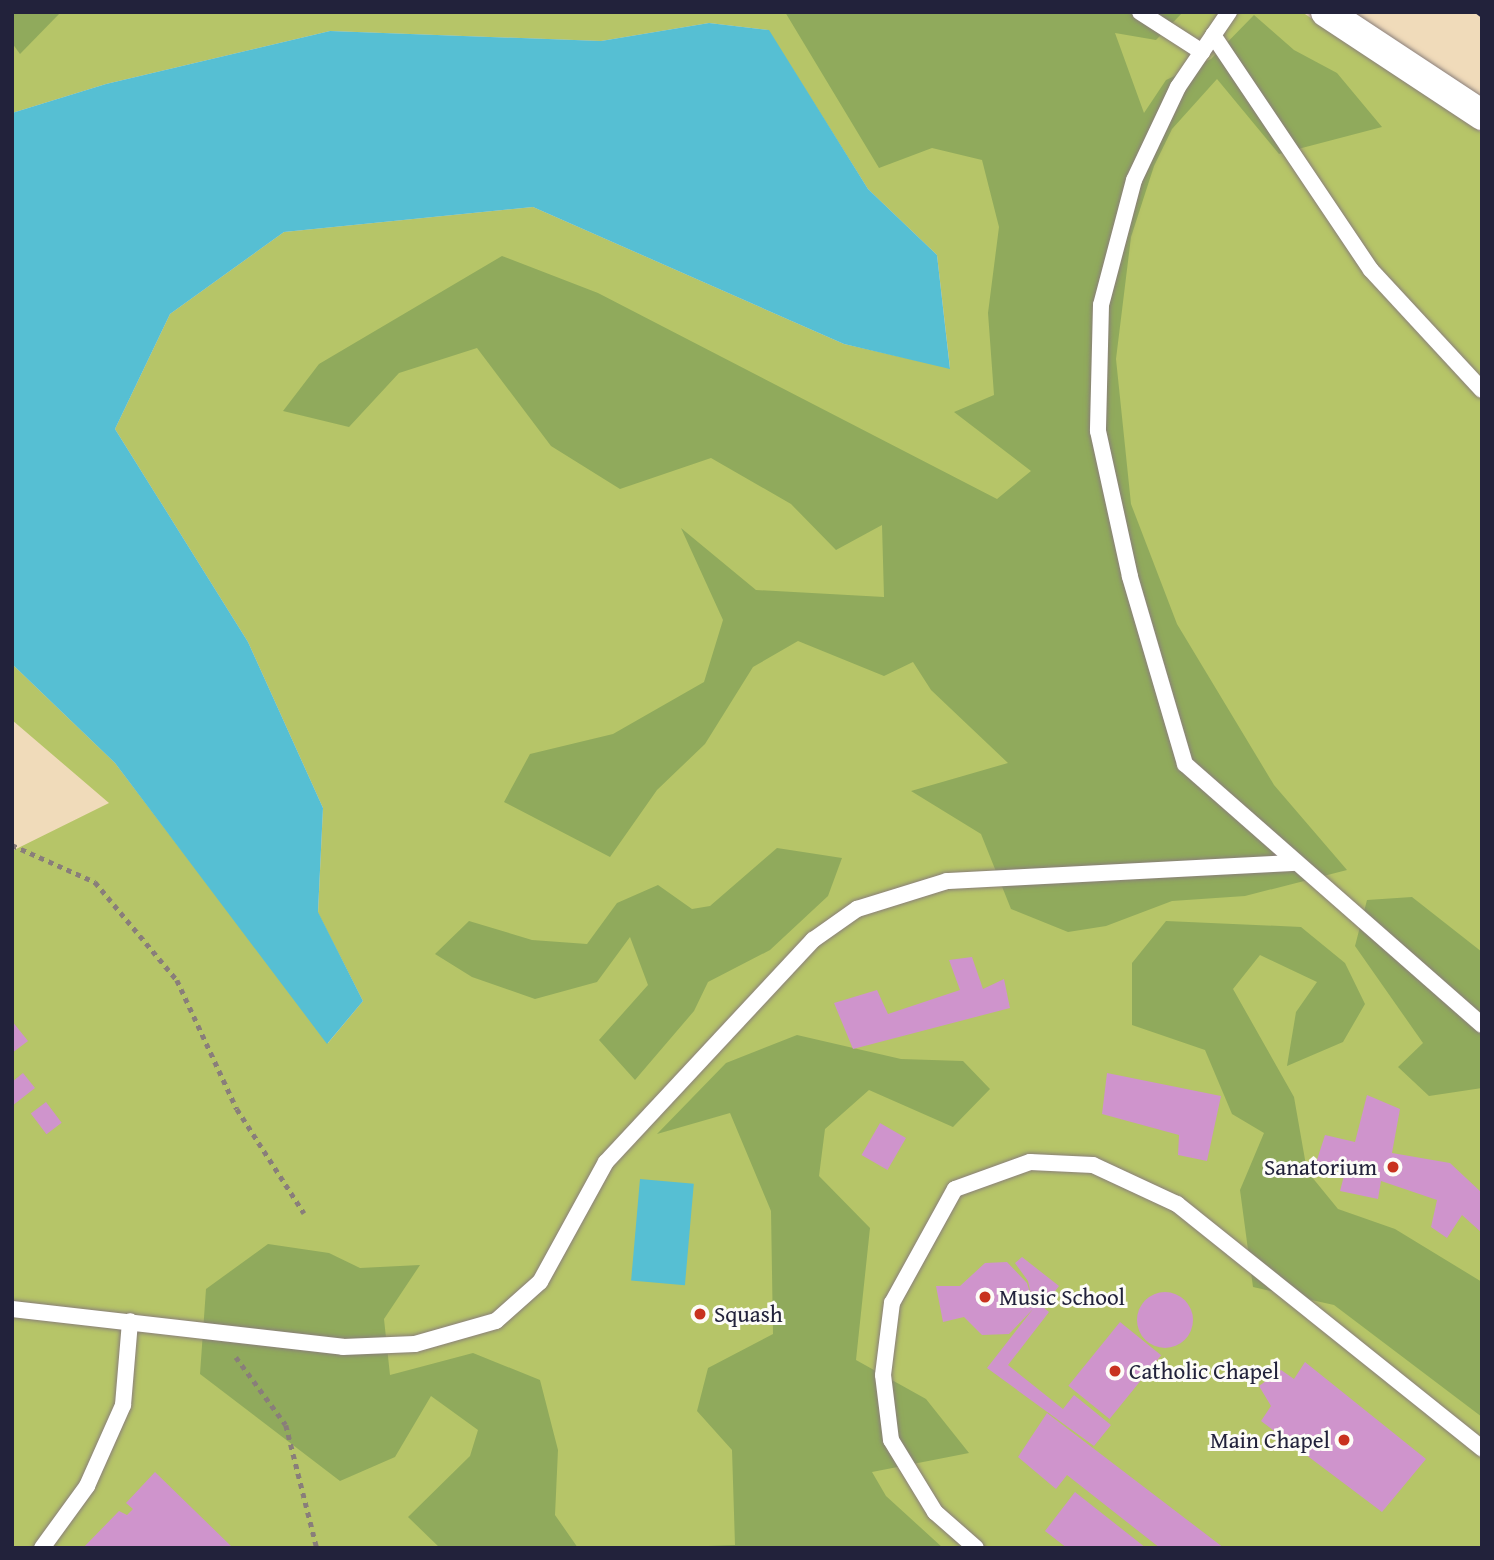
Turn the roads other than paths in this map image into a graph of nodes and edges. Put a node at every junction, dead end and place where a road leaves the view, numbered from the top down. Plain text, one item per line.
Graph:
1 (1140, 12) edge
2 (1229, 12) edge
3 (1326, 12) edge
4 (1213, 35) junction
5 (1202, 52) junction
6 (1482, 115) edge
7 (1482, 390) edge
8 (1294, 863) junction
9 (1482, 1026) edge
10 (12, 1309) edge
11 (130, 1321) junction
12 (1482, 1448) edge
13 (42, 1548) edge
14 (976, 1548) edge

1 - 5 lane
2 - 4 lane
3 - 6 street
4 - 5 lane
4 - 7 lane
5 - 8 lane
8 - 9 lane
8 - 11 lane
10 - 11 lane
11 - 13 lane
12 - 14 lane

